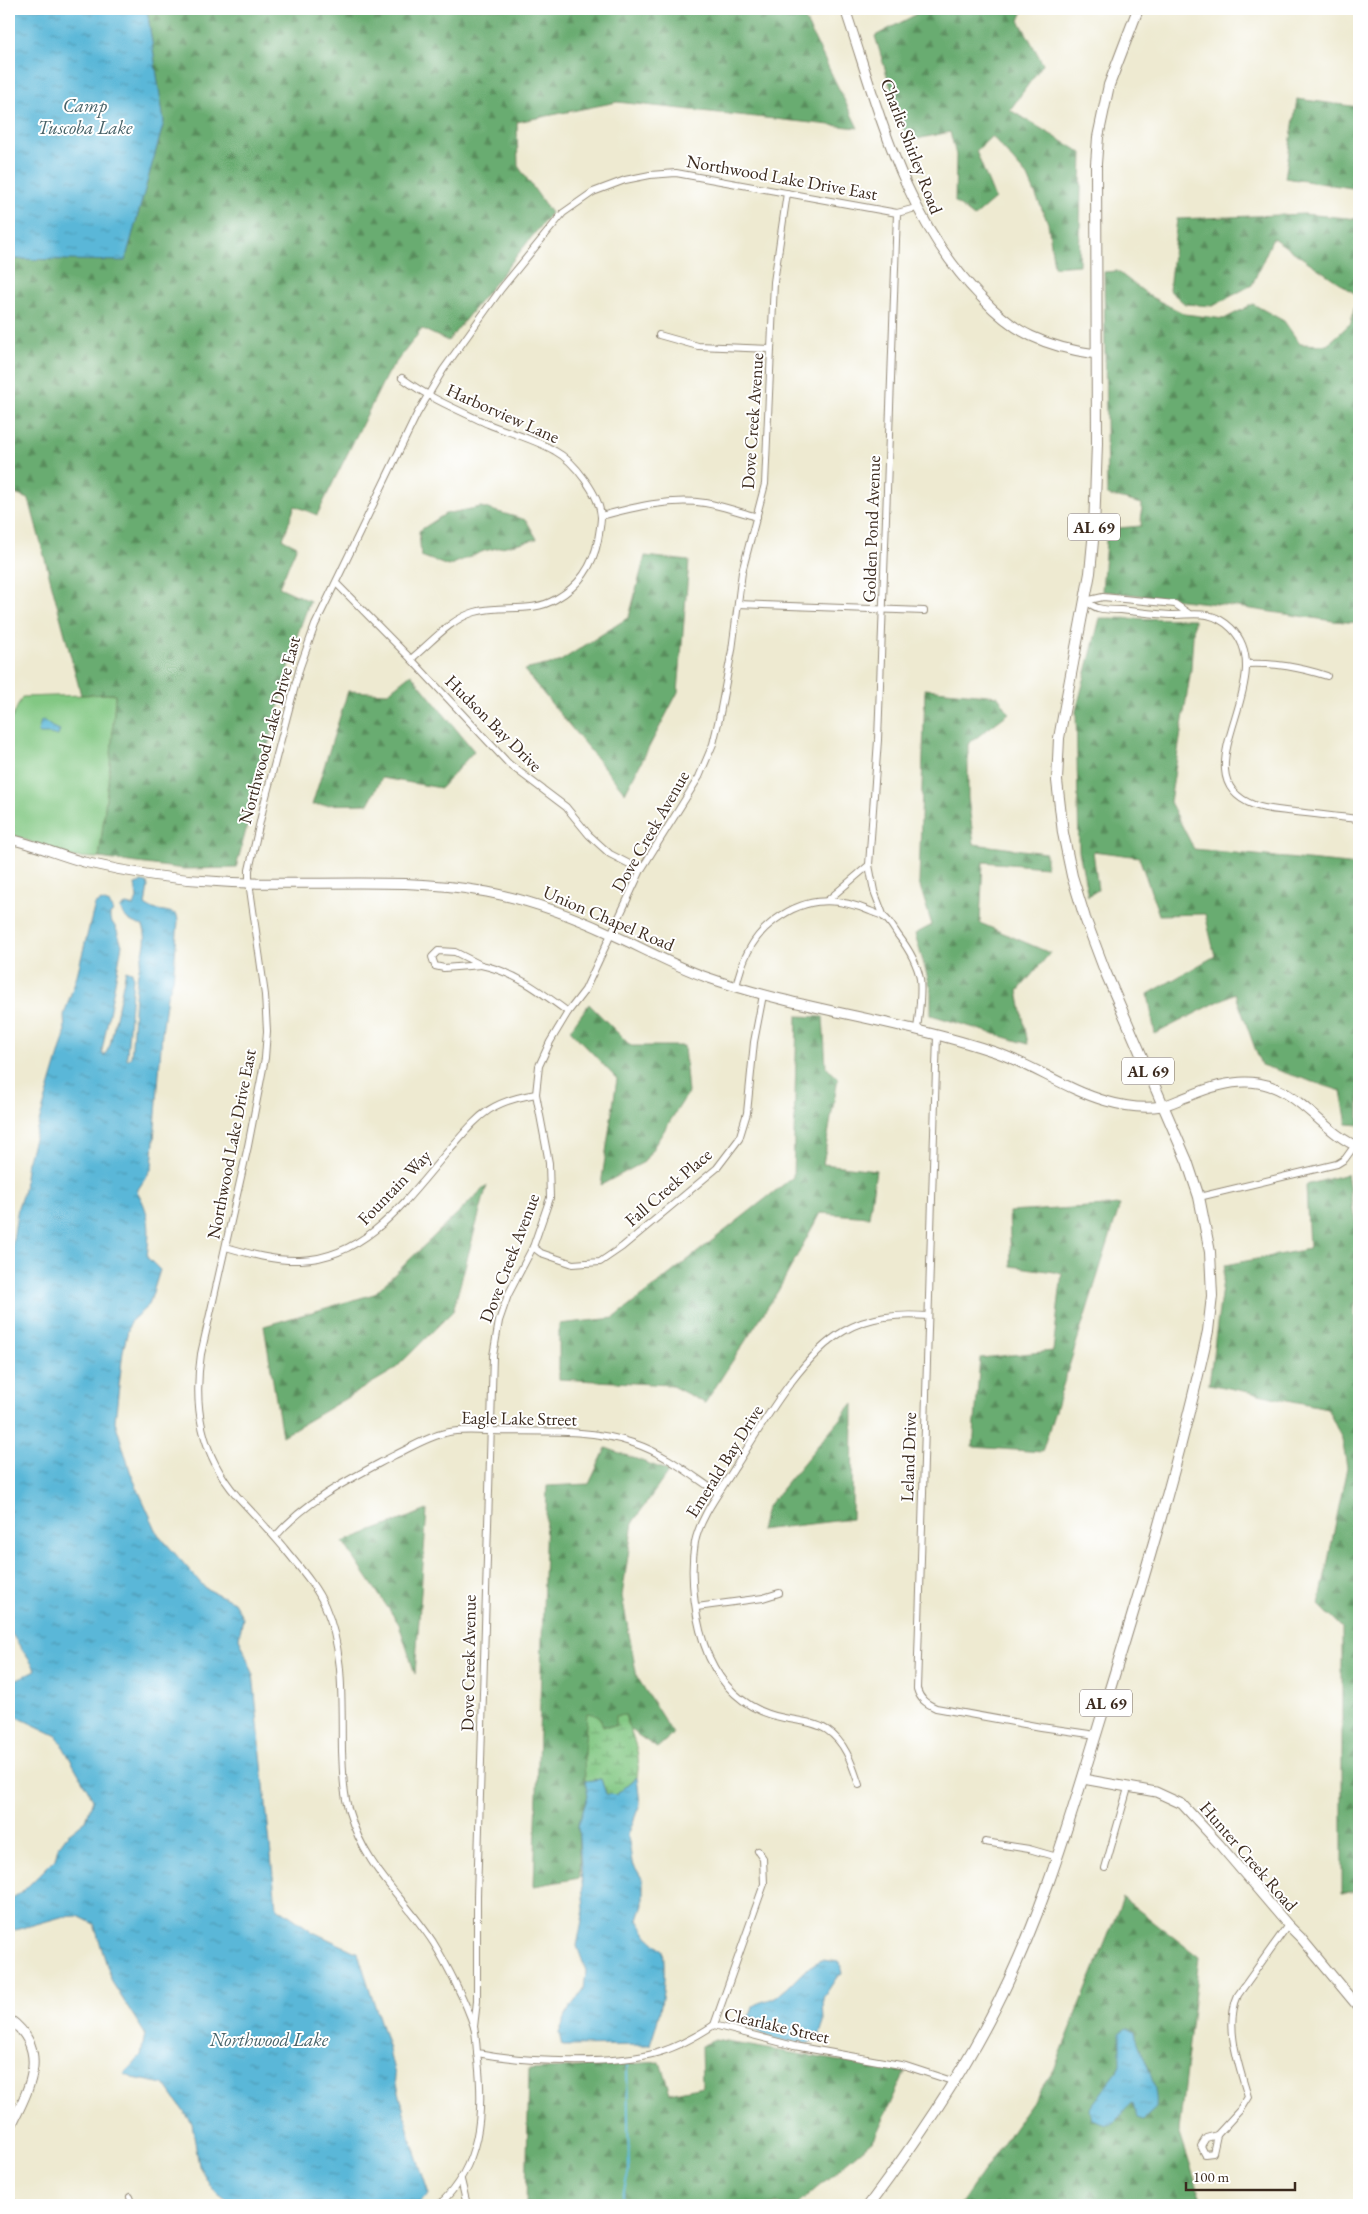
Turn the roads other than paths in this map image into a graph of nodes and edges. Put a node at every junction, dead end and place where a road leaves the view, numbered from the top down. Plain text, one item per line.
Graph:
1 (845, 9) edge
2 (1138, 9) edge
3 (787, 193) junction
4 (916, 208) junction
5 (897, 213) junction
6 (659, 335) dead end
7 (771, 349) junction
8 (1096, 354) junction
9 (402, 378) dead end
10 (428, 396) junction
11 (601, 516) junction
12 (757, 517) junction
13 (336, 583) junction
14 (1085, 601) junction
15 (738, 604) junction
16 (883, 610) junction
17 (924, 611) dead end
18 (1188, 612) junction
19 (411, 659) junction
20 (1247, 664) junction
21 (1326, 676) dead end
22 (1359, 819) edge
23 (9, 839) edge
24 (869, 865) junction
25 (641, 870) junction
26 (249, 882) junction
27 (828, 900) junction
28 (884, 916) junction
29 (612, 934) junction
30 (481, 965) junction
31 (736, 987) junction
32 (763, 995) junction
33 (568, 1012) junction
34 (917, 1029) junction
35 (937, 1035) junction
36 (536, 1094) junction
37 (1163, 1106) junction
38 (1357, 1146) edge
39 (1199, 1197) junction
40 (226, 1247) junction
41 (533, 1247) junction
42 (928, 1316) junction
43 (490, 1431) junction
44 (718, 1493) junction
45 (275, 1537) junction
46 (779, 1593) dead end
47 (697, 1607) junction
48 (1096, 1735) junction
49 (1082, 1779) junction
50 (859, 1785) dead end
51 (1128, 1788) junction
52 (985, 1842) dead end
53 (758, 1850) dead end
54 (1057, 1857) junction
55 (1105, 1868) dead end
56 (1288, 1926) junction
57 (1359, 2008) edge
58 (9, 2020) edge
59 (714, 2025) junction
60 (474, 2028) junction
61 (477, 2053) junction
62 (955, 2082) junction
63 (9, 2130) edge
64 (1217, 2134) dead end
65 (461, 2180) junction
66 (130, 2197) dead end
67 (9, 2200) edge
68 (12, 2205) edge
69 (133, 2205) edge
70 (439, 2205) edge
71 (467, 2205) edge
72 (869, 2205) edge

1 - 4 street, Charlie Shirley Road
2 - 8 main road, AL 69
3 - 5 street, Northwood Lake Drive East
3 - 7 street, Dove Creek Avenue
3 - 10 street, Northwood Lake Drive East
4 - 5 street
4 - 8 street, Charlie Shirley Road
5 - 16 street, Golden Pond Avenue
6 - 7 street
7 - 12 street, Dove Creek Avenue
8 - 14 main road, AL 69
9 - 10 street, Harborview Lane
10 - 11 street, Harborview Lane
10 - 13 street, Northwood Lake Drive East
11 - 12 street
11 - 19 street, Harborview Lane
12 - 15 street, Dove Creek Avenue
13 - 19 street, Hudson Bay Drive
13 - 26 street, Northwood Lake Drive East
14 - 18 street
14 - 18 street
14 - 37 main road, AL 69
15 - 16 street
15 - 25 street, Dove Creek Avenue
16 - 17 street
16 - 24 street, Golden Pond Avenue
18 - 20 street
19 - 25 street, Hudson Bay Drive
20 - 21 street
20 - 22 street
23 - 26 street, Union Chapel Road
24 - 27 street
24 - 28 street, Golden Pond Avenue
25 - 29 street, Dove Creek Avenue
26 - 29 street, Union Chapel Road
26 - 40 street, Northwood Lake Drive East
27 - 28 street
27 - 31 street
28 - 34 street
29 - 31 street, Union Chapel Road
29 - 33 street, Dove Creek Avenue
30 - 30 street
30 - 33 street
31 - 32 street, Union Chapel Road
32 - 34 street, Union Chapel Road
32 - 41 street, Fall Creek Place
33 - 36 street, Dove Creek Avenue
34 - 35 street, Union Chapel Road
35 - 37 street, Union Chapel Road
35 - 42 street, Leland Drive
36 - 40 street, Fountain Way
36 - 41 street, Dove Creek Avenue
37 - 38 street
37 - 39 main road, AL 69
38 - 39 street
39 - 48 main road, AL 69
40 - 45 street, Northwood Lake Drive East
41 - 43 street, Dove Creek Avenue
42 - 44 street, Emerald Bay Drive
42 - 48 street, Leland Drive
43 - 44 street, Eagle Lake Street
43 - 45 street, Eagle Lake Street
43 - 60 street, Dove Creek Avenue
44 - 47 street, Emerald Bay Drive
45 - 60 street, Northwood Lake Drive East
46 - 47 street
47 - 50 street, Emerald Bay Drive
48 - 49 main road, AL 69
49 - 51 street, Hunter Creek Road
49 - 54 main road, AL 69
51 - 55 street
51 - 56 street, Hunter Creek Road
52 - 54 street
53 - 59 street
54 - 62 main road, AL 69
56 - 57 street, Hunter Creek Road
56 - 64 street
58 - 63 street
59 - 61 street, Clearlake Street
59 - 62 street, Clearlake Street
60 - 61 street, Northwood Lake Drive East
61 - 65 street, Northwood Lake Drive East
62 - 72 main road, AL 69
65 - 70 street, Northwood Lake Drive East
65 - 71 street
66 - 69 street
67 - 68 street

